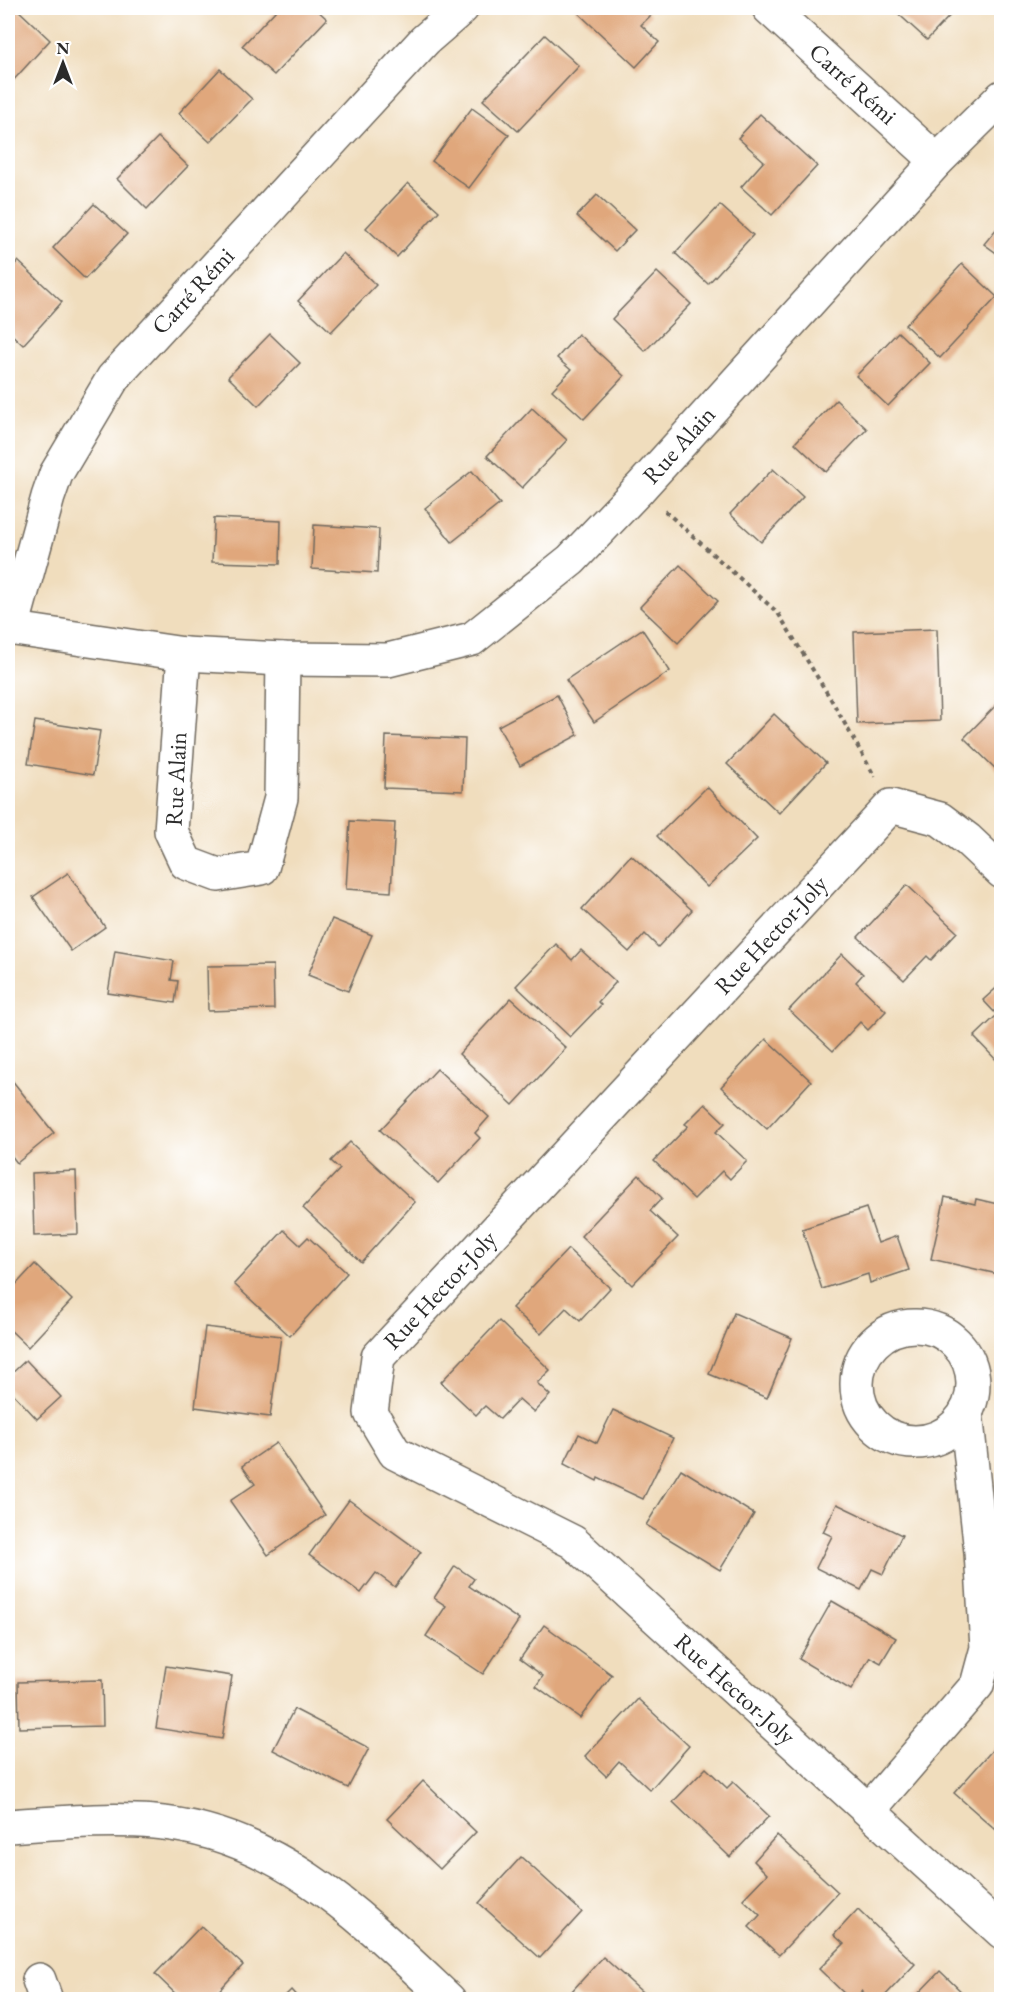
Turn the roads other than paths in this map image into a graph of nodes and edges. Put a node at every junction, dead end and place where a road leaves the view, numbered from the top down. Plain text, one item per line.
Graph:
1 (462, 8) edge
2 (769, 8) edge
3 (1002, 97) edge
4 (937, 161) junction
5 (10, 628) edge
6 (184, 654) junction
7 (283, 659) junction
8 (1002, 872) edge
9 (966, 1412) dead end
10 (868, 1810) junction
11 (8, 1826) edge
12 (1002, 1932) edge
13 (449, 2000) edge

1 - 5 street, Carré Rémi
2 - 4 street, Carré Rémi
3 - 4 street, Rue Alain
4 - 7 street, Rue Alain
5 - 6 street, Rue Alain
6 - 7 street, Rue Alain
6 - 7 street, Rue Alain
8 - 10 street, Rue Hector-Joly
9 - 10 street
10 - 12 street, Rue Hector-Joly
11 - 13 street

